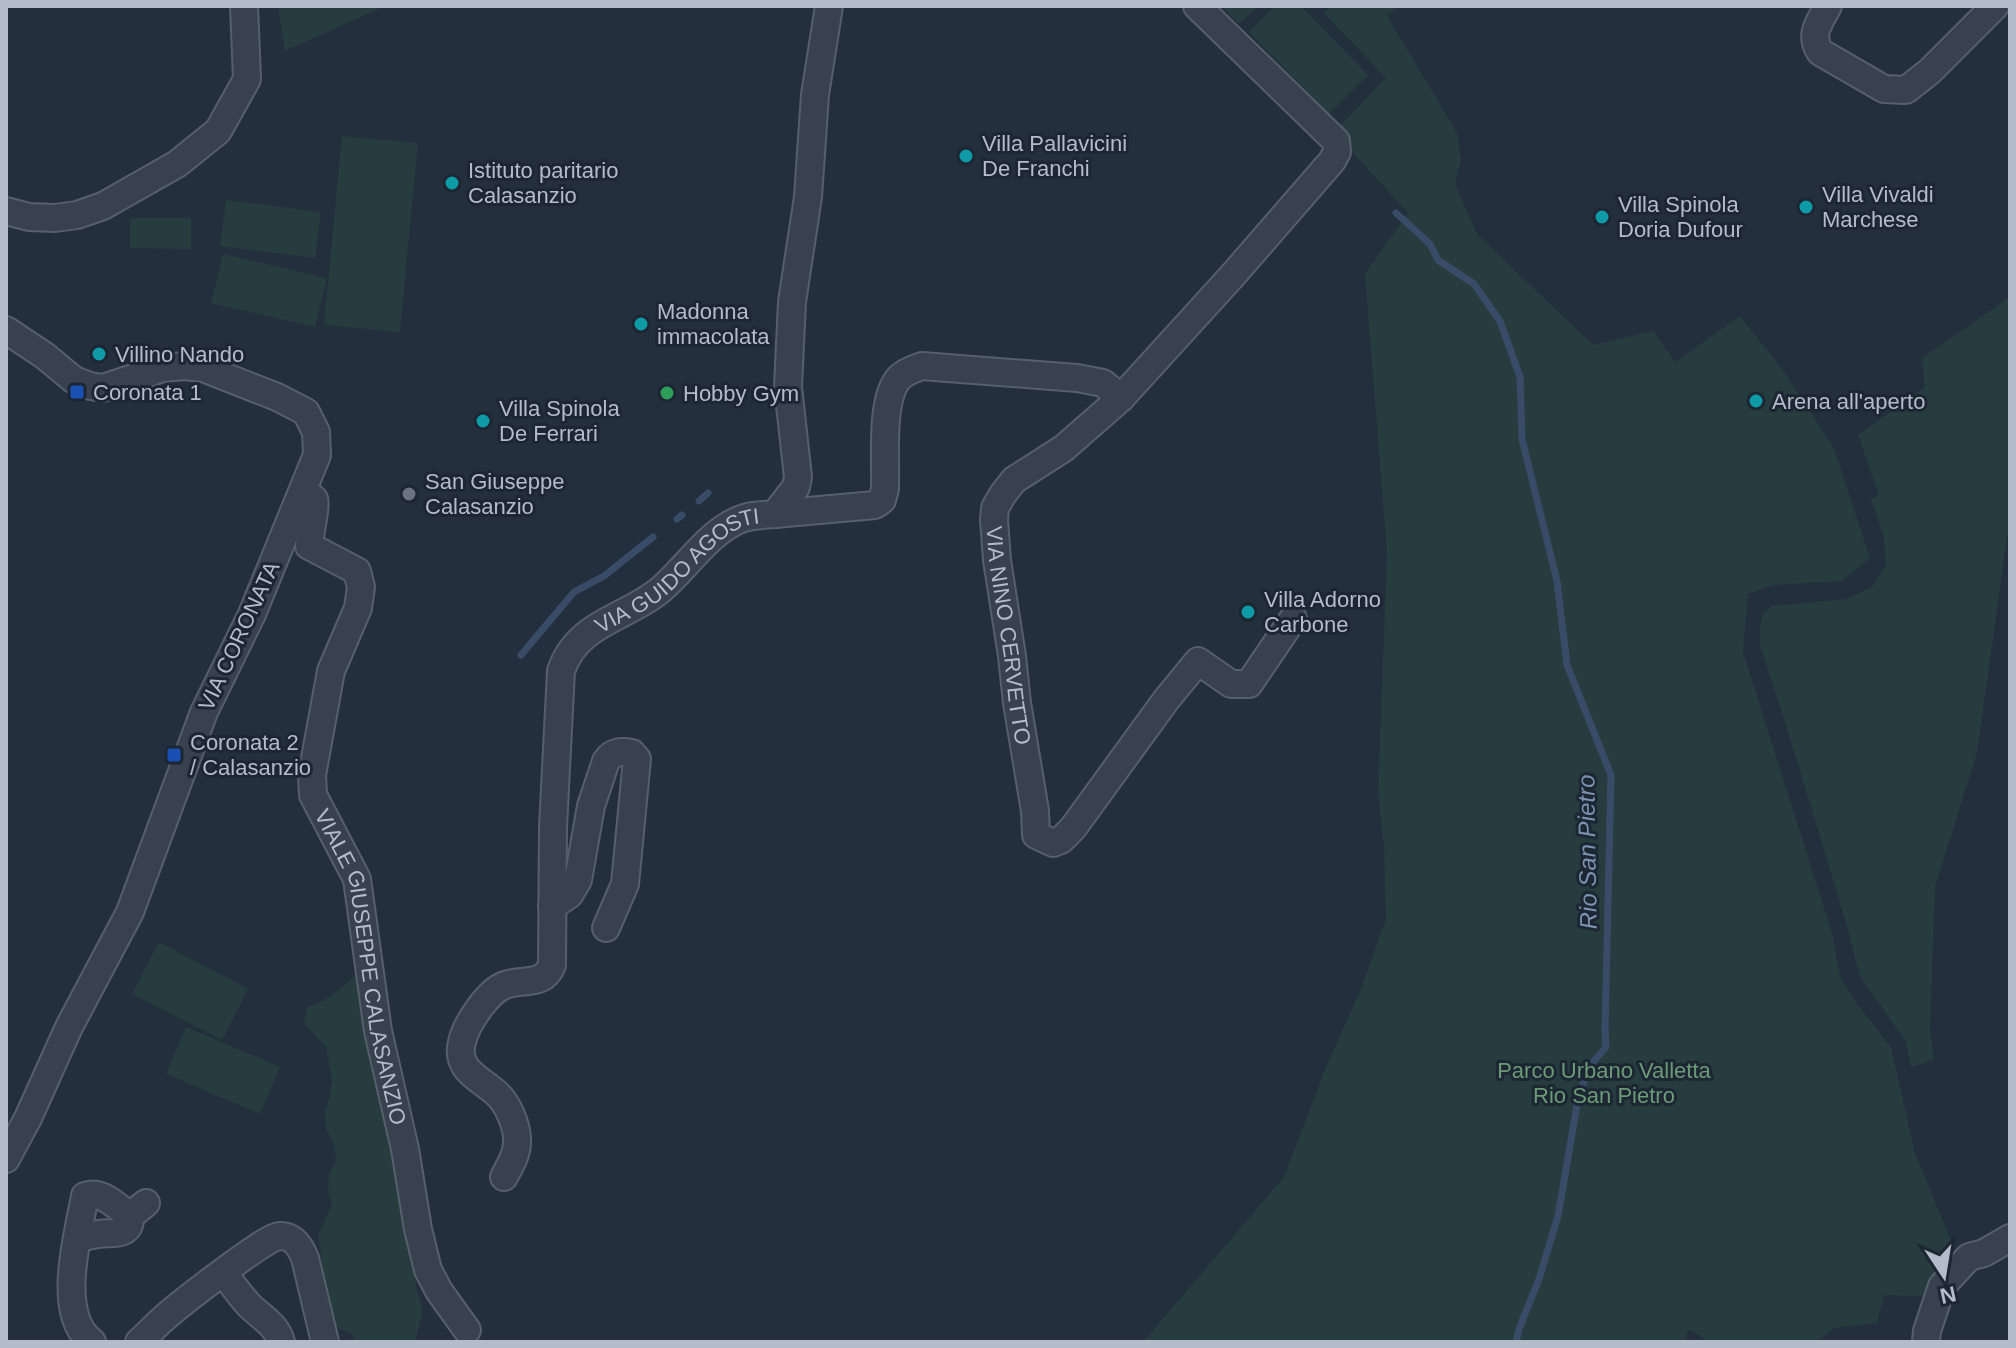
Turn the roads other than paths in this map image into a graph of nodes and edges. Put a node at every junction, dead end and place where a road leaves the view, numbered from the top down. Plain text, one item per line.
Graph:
1 (244, 6) edge
2 (829, 6) edge
3 (1197, 6) edge
4 (1828, 6) edge
5 (1995, 6) edge
6 (6, 211) edge
7 (6, 330) edge
8 (1121, 398) junction
9 (303, 491) junction
10 (775, 514) junction
11 (1293, 619) dead end
12 (552, 906) junction
13 (606, 928) dead end
14 (6, 1159) edge
15 (504, 1177) dead end
16 (77, 1238) junction
17 (2010, 1238) edge
18 (223, 1273) junction
19 (162, 1319) junction
20 (467, 1330) dead end
21 (92, 1342) edge
22 (123, 1342) edge
23 (139, 1342) edge
24 (281, 1342) edge
25 (325, 1342) edge
26 (1926, 1342) edge

1 - 6 street
2 - 10 street, VIA GUIDO AGOSTI
3 - 8 street, VIA NINO CERVETTO
4 - 5 street
7 - 9 street, VIA CORONATA
8 - 10 street
8 - 11 street, VIA NINO CERVETTO
9 - 14 street, VIA CORONATA
9 - 20 street, VIALE GIUSEPPE CALASANZIO
10 - 12 street, VIA GUIDO AGOSTI
12 - 13 street
12 - 15 street, VIA GUIDO AGOSTI
16 - 16 street
16 - 21 street
17 - 26 street
18 - 19 street
18 - 24 street
18 - 25 street
19 - 22 street
19 - 23 street

